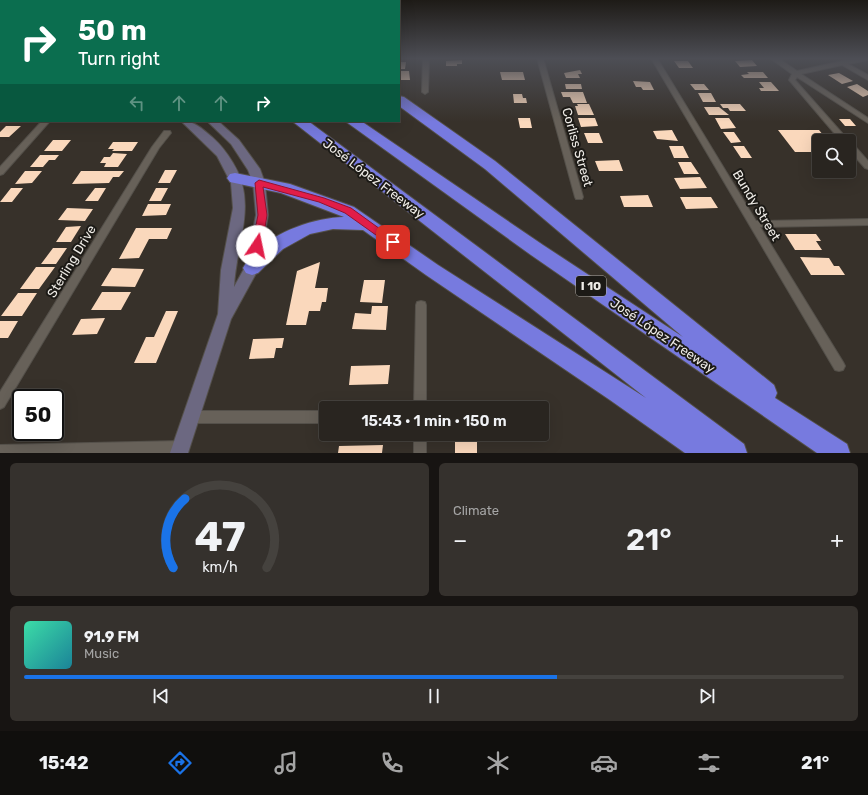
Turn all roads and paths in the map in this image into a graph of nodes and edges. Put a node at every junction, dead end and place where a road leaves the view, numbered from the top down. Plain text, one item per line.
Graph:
1 (426, 79) edge
2 (546, 79) edge
3 (667, 79) edge
4 (793, 79) edge
5 (804, 79) edge
6 (426, 92) dead end
7 (400, 101) edge
8 (868, 121) edge
9 (45, 122) edge
10 (187, 122) edge
11 (213, 122) edge
12 (300, 122) edge
13 (353, 122) edge
14 (167, 133) dead end
15 (839, 134) edge
16 (856, 153) edge
17 (868, 166) edge
18 (0, 172) edge
19 (235, 178) junction
20 (259, 183) junction
21 (579, 197) dead end
22 (868, 222) edge
23 (367, 224) junction
24 (754, 224) junction
25 (252, 268) junction
26 (421, 305) dead end
27 (224, 318) junction
28 (839, 366) dead end
29 (420, 401) edge
30 (0, 403) edge
31 (191, 417) junction
32 (319, 417) edge
33 (420, 441) edge
34 (180, 450) edge
35 (0, 451) edge
36 (835, 451) edge
37 (420, 453) edge
38 (705, 453) edge
39 (735, 453) edge

1 - 6 street
2 - 21 street, Corliss Street
3 - 24 street, Bundy Street
4 - 15 street
5 - 8 street
7 - 36 highway
9 - 18 street
10 - 19 main road
11 - 20 main road
12 - 39 highway, José López Freeway
13 - 36 highway, José López Freeway / I 10
14 - 30 street, Sterling Drive
16 - 17 street
19 - 20 highway
19 - 27 main road
20 - 23 highway
20 - 25 main road
22 - 24 street
23 - 25 highway
23 - 38 highway
24 - 28 street, Bundy Street
25 - 27 main road
26 - 29 street
27 - 31 main road
31 - 32 street
31 - 34 main road
33 - 37 street
34 - 35 street

